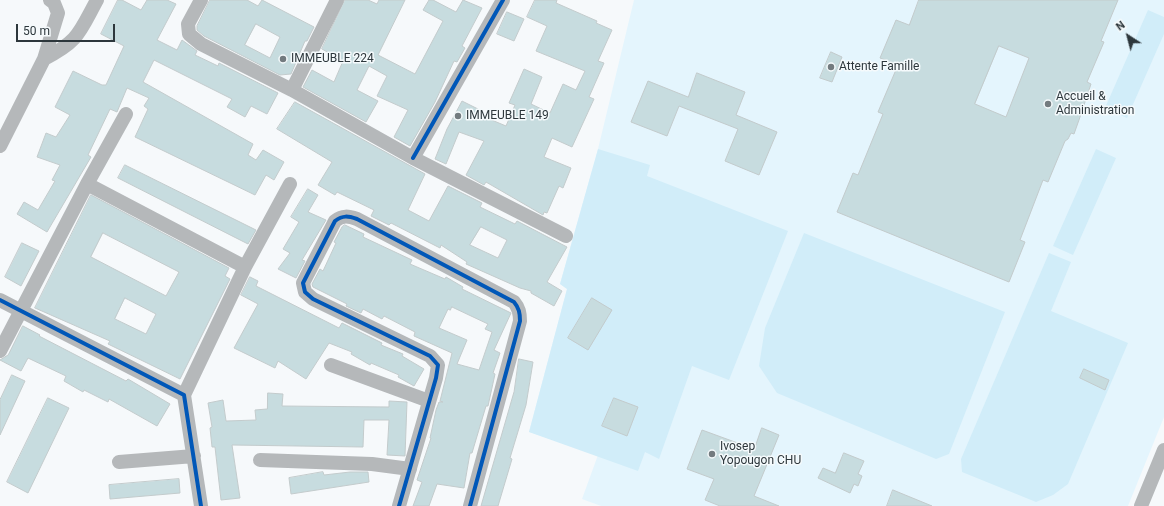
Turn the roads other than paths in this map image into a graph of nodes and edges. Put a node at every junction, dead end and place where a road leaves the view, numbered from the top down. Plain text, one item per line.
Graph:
1 (50, 0) edge
2 (97, 0) edge
3 (201, 0) edge
4 (337, 0) edge
5 (503, 0) edge
6 (44, 59) junction
7 (292, 90) junction
8 (126, 114) dead end
9 (0, 146) edge
10 (413, 158) junction
11 (86, 184) junction
12 (290, 184) dead end
13 (566, 236) dead end
14 (245, 268) junction
15 (0, 300) edge
16 (21, 311) junction
17 (0, 351) edge
18 (331, 365) dead end
19 (184, 394) junction
20 (429, 401) junction
21 (1164, 450) edge
22 (194, 456) junction
23 (260, 460) dead end
24 (119, 462) dead end
25 (410, 468) junction
26 (201, 506) edge
27 (399, 506) edge
28 (470, 506) edge
29 (1141, 506) edge

1 - 6 street
2 - 6 street
3 - 7 street
4 - 7 street
5 - 10 street
6 - 9 street
7 - 10 street
8 - 11 street
10 - 13 street
11 - 14 street
11 - 16 street
12 - 14 street
14 - 19 street
15 - 16 street
16 - 17 street
16 - 19 street
18 - 20 street
19 - 22 street
20 - 25 street
20 - 28 street
21 - 29 street
22 - 24 street
22 - 26 street
23 - 25 street
25 - 27 street

